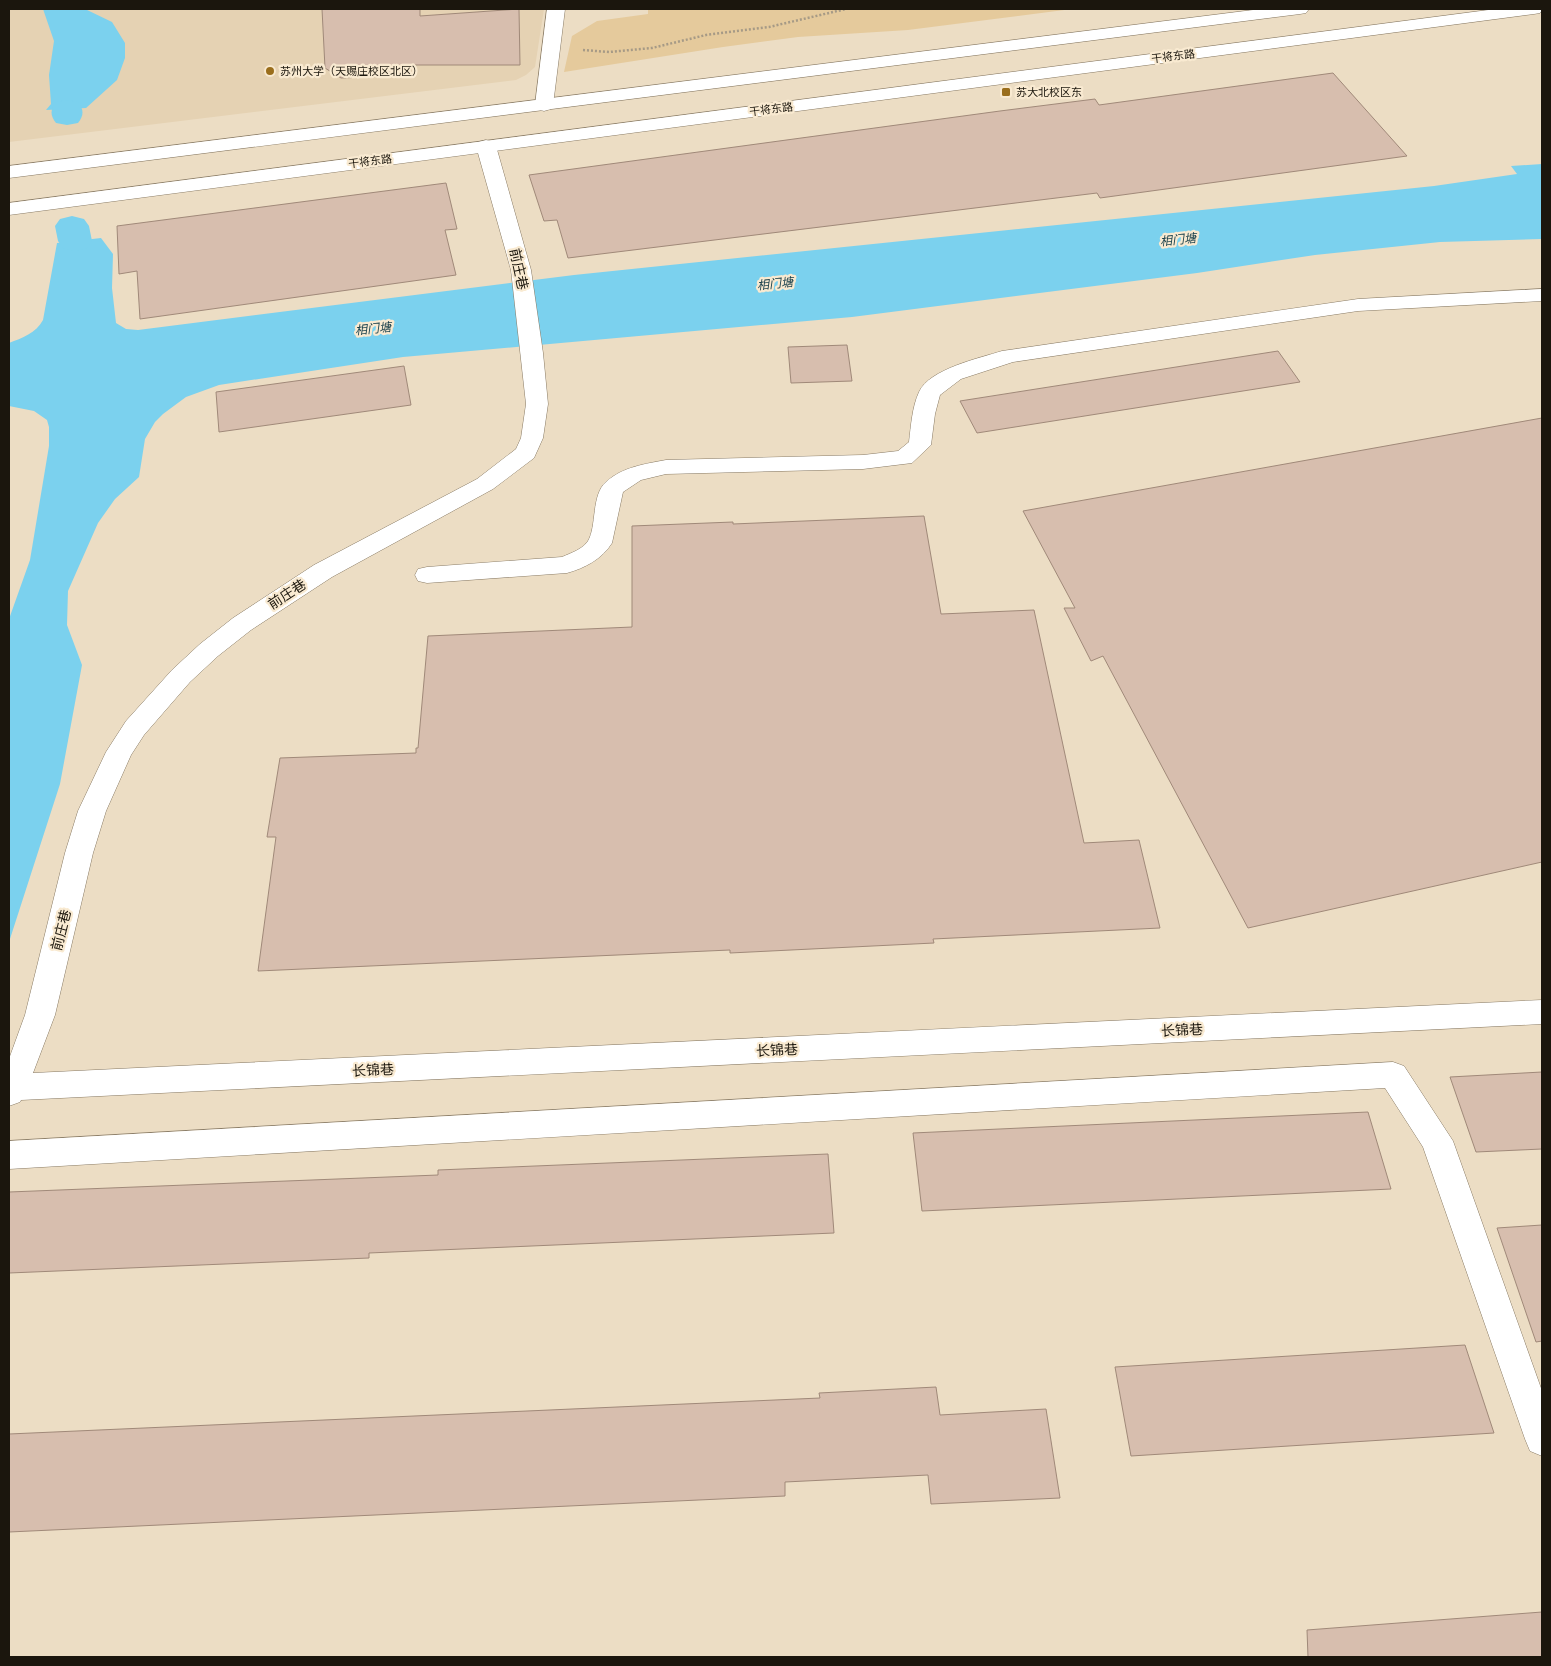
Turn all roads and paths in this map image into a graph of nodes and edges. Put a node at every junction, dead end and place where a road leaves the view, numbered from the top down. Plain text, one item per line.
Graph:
1 (556, 9) edge
2 (846, 9) edge
3 (1300, 9) edge
4 (1534, 9) edge
5 (550, 48) junction
6 (544, 104) junction
7 (486, 146) junction
8 (9, 172) edge
9 (9, 209) edge
10 (1542, 295) edge
11 (427, 575) dead end
12 (1542, 1012) edge
13 (10, 1090) edge
14 (9, 1155) edge
15 (1542, 1439) edge

1 - 5 main road
2 - 5 path
3 - 6 main road
4 - 7 main road, 干将东路
5 - 6 main road
6 - 8 main road
7 - 9 main road, 干将东路
7 - 13 main road, 前庄巷
10 - 11 main road
12 - 13 main road, 长锦巷
14 - 15 main road

